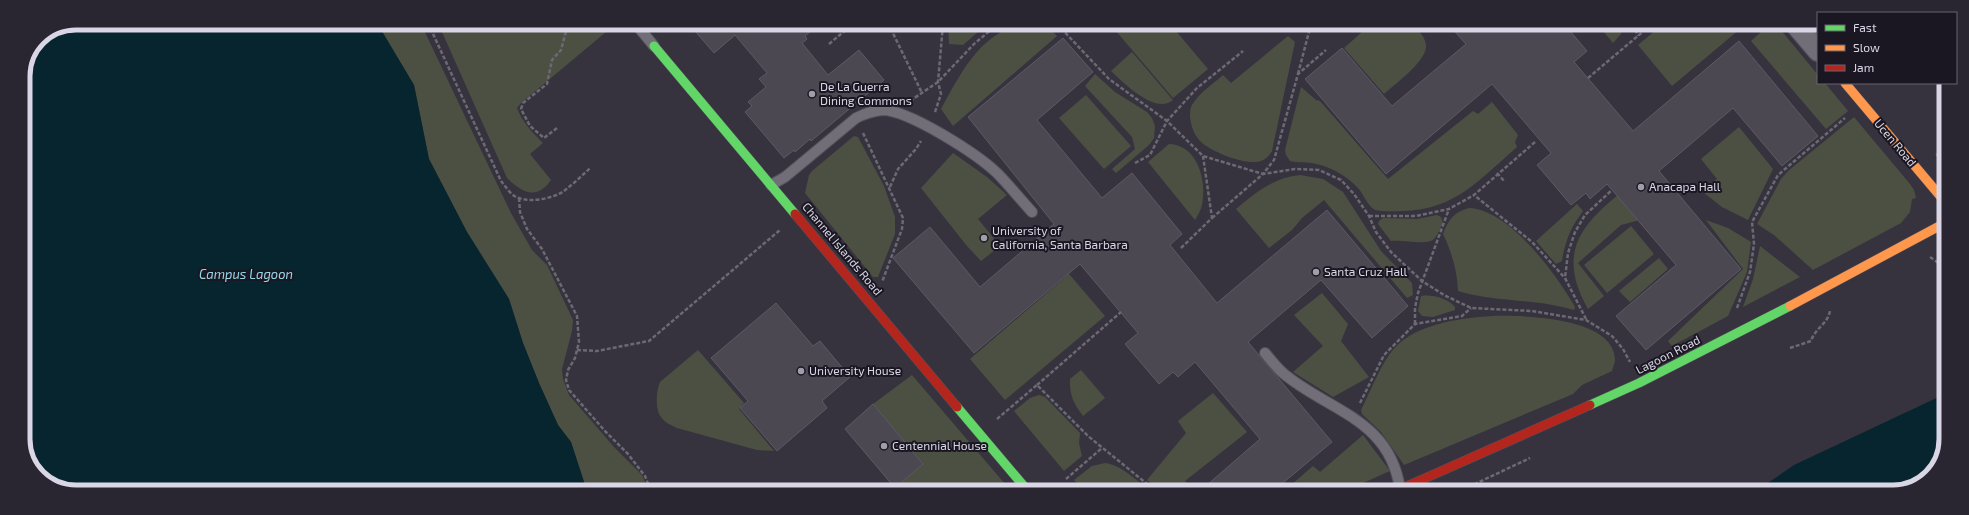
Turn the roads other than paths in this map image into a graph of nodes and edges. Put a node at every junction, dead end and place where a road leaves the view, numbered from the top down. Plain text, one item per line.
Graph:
1 (641, 30) edge
2 (1800, 30) edge
3 (654, 46) joint
4 (1817, 50) edge
5 (1846, 84) edge
6 (771, 185) junction
7 (1939, 194) edge
8 (1032, 212) dead end
9 (1939, 227) edge
10 (1265, 353) dead end
11 (1022, 485) edge
12 (1397, 485) edge
13 (1408, 485) edge

1 - 3 lane, Channel Islands Road
2 - 4 street
3 - 6 street, Channel Islands Road
5 - 7 street, Ucen Road
6 - 8 lane
6 - 11 street, Channel Islands Road
9 - 13 street, Lagoon Road
10 - 12 lane

